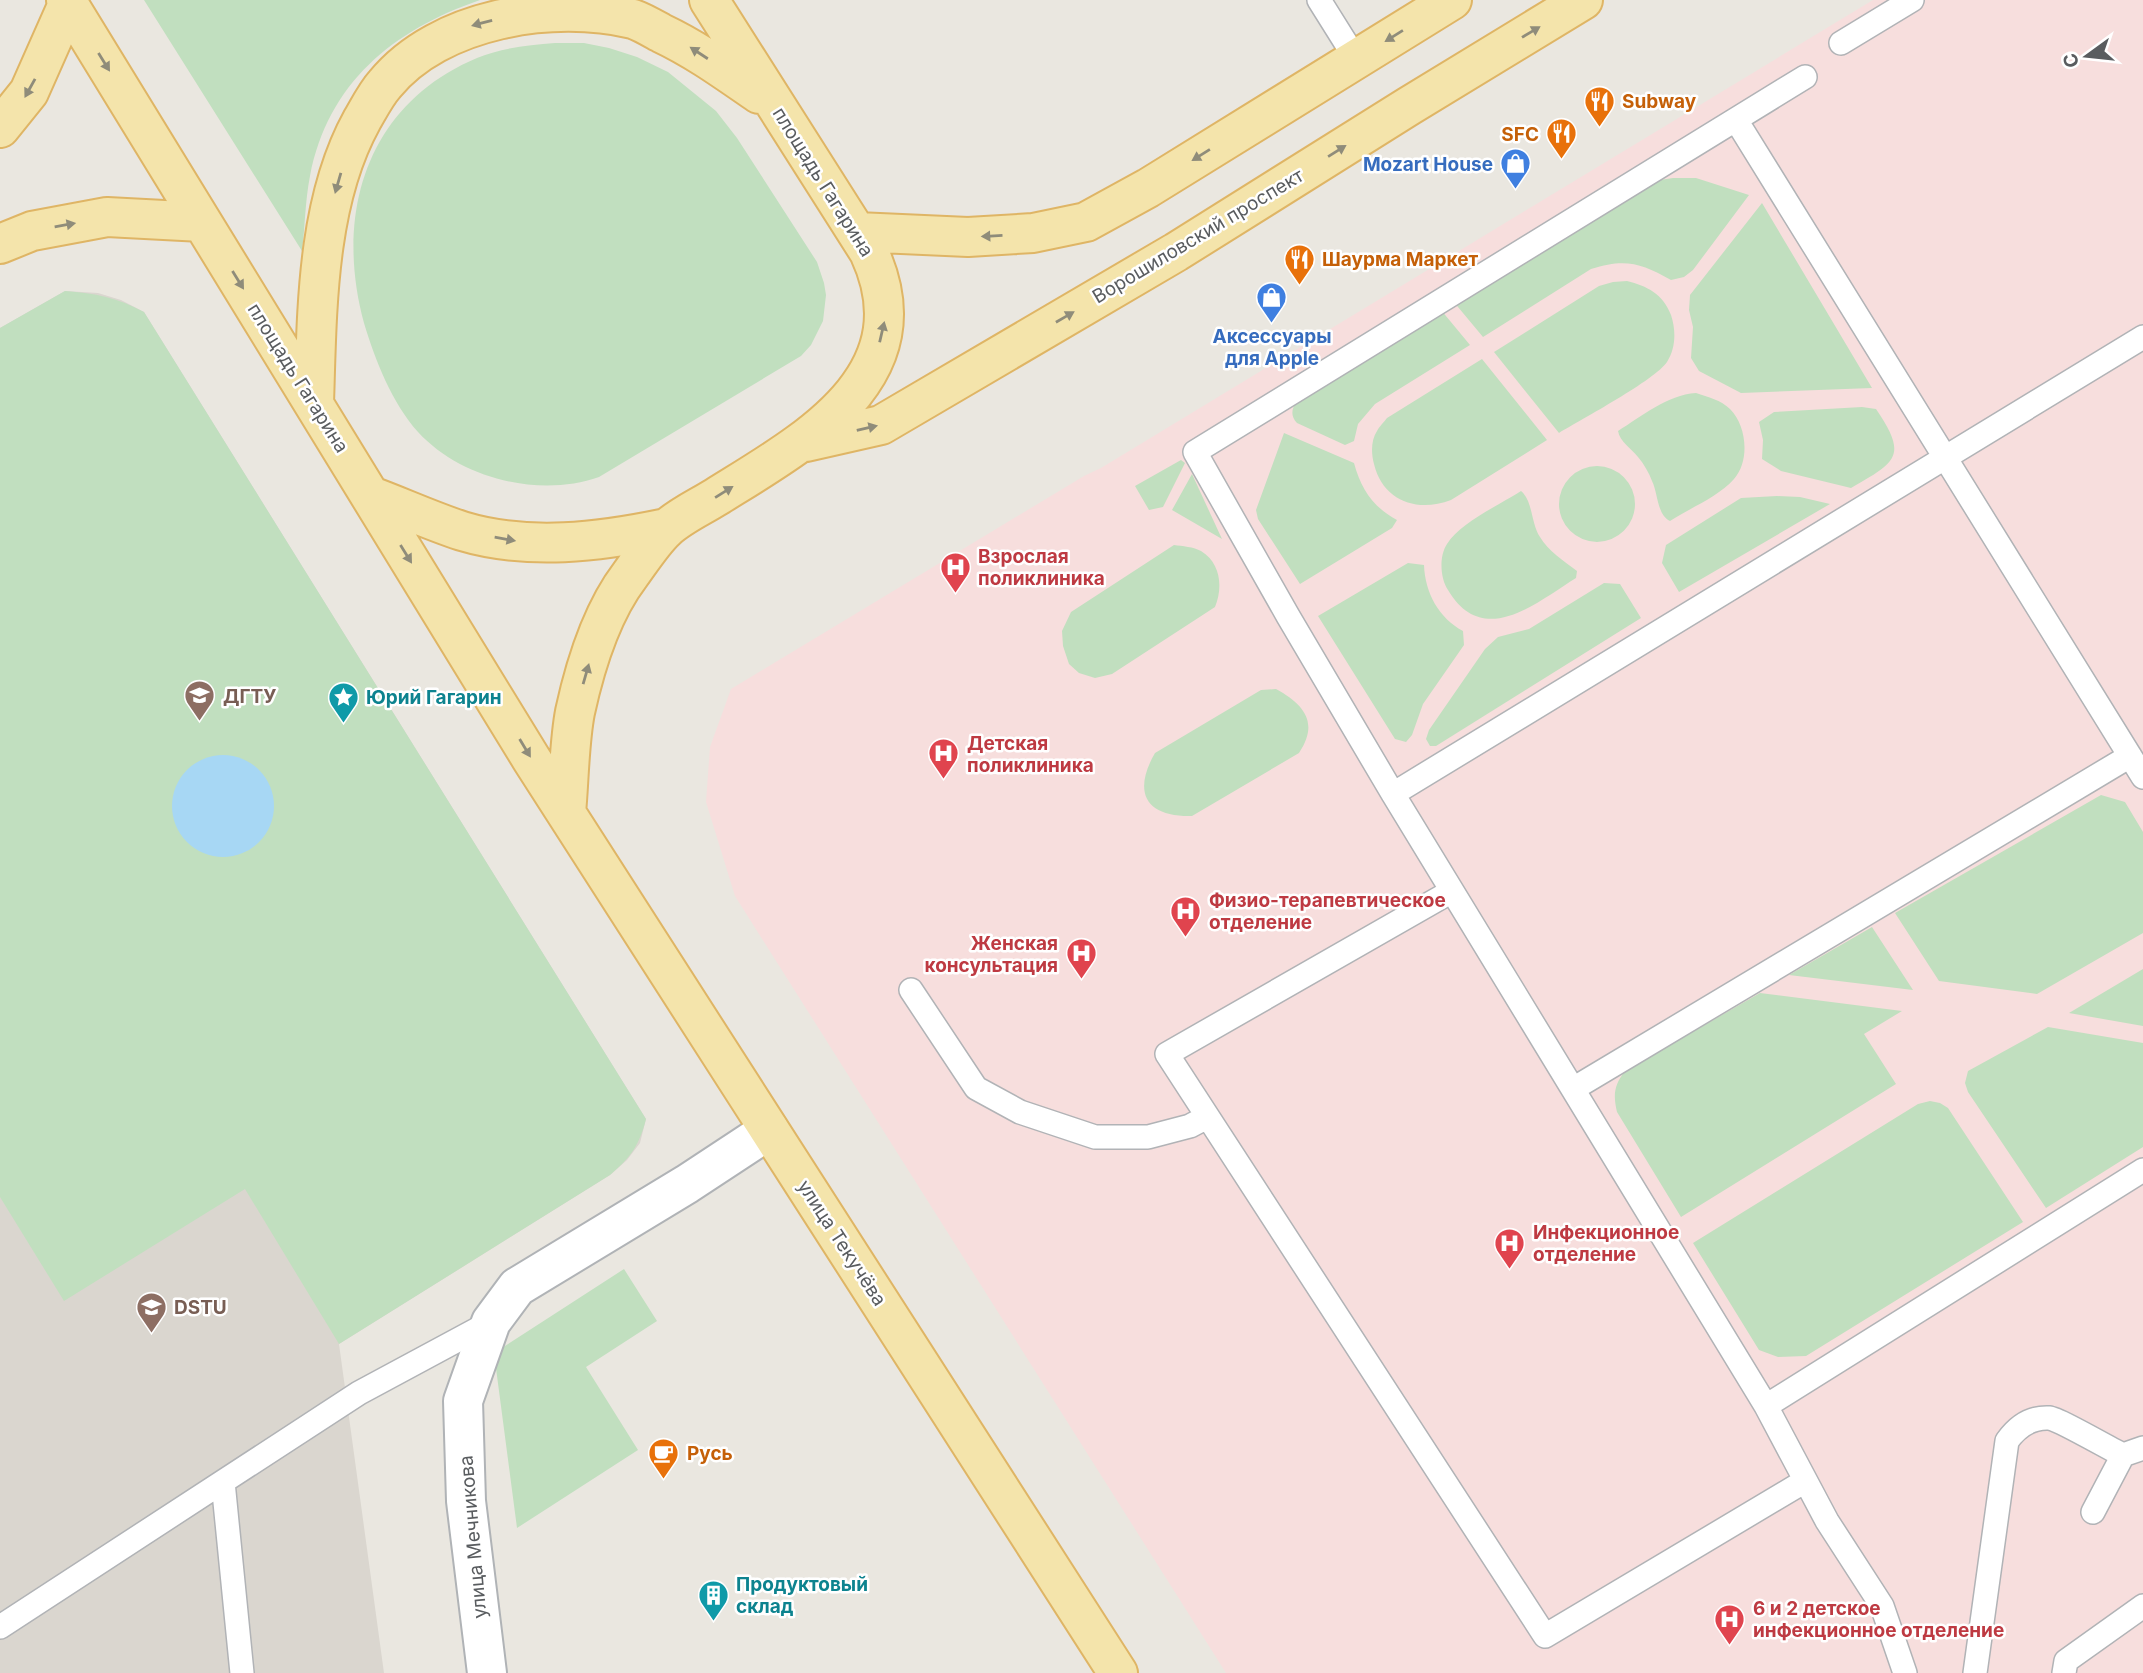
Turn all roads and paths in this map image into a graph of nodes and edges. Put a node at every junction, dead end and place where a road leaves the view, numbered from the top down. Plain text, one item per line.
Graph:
1 (709, 0) edge
2 (1319, 0) edge
3 (1452, 0) edge
4 (1583, 0) edge
5 (1912, 0) edge
6 (67, 2) edge
7 (1841, 43) dead end
8 (1356, 59) junction
9 (1805, 77) dead end
10 (775, 106) junction
11 (1736, 120) junction
12 (0, 128) edge
13 (202, 222) junction
14 (857, 232) junction
15 (0, 244) edge
16 (2143, 337) edge
17 (314, 404) junction
18 (801, 443) junction
19 (1945, 458) junction
20 (370, 496) junction
21 (666, 528) junction
22 (2130, 756) junction
23 (2143, 777) edge
24 (1393, 794) junction
25 (566, 813) junction
26 (1452, 891) junction
27 (911, 990) dead end
28 (1573, 1089) junction
29 (1207, 1117) junction
30 (769, 1130) junction
31 (2143, 1170) edge
32 (491, 1322) junction
33 (1766, 1406) junction
34 (2133, 1452) edge
35 (1805, 1481) junction
36 (223, 1482) junction
37 (2093, 1512) dead end
38 (2143, 1606) edge
39 (0, 1627) edge
40 (242, 1673) edge
41 (487, 1673) edge
42 (1118, 1673) edge
43 (1905, 1673) edge
44 (1975, 1673) edge
45 (2064, 1673) edge

1 - 10 main road, площадь Гагарина
2 - 8 lane
3 -> 8 main road
18 -> 4 main road, Ворошиловский проспект
5 - 7 lane
6 -> 12 main road
6 -> 13 main road, площадь Гагарина
8 -> 14 main road
9 - 11 lane
10 - 14 main road, площадь Гагарина
10 -> 17 main road
11 - 19 lane
11 - 24 lane
15 -> 13 main road
13 -> 17 main road, площадь Гагарина
18 -> 14 main road, площадь Гагарина
16 - 19 lane
17 - 20 main road, площадь Гагарина
21 -> 18 main road, площадь Гагарина
19 - 22 lane
19 - 24 lane
20 -> 21 main road, площадь Гагарина
20 -> 25 main road, улица Текучёва
25 -> 21 main road, площадь Гагарина
22 - 23 lane
22 - 28 lane
24 - 26 lane
25 - 30 main road, улица Текучёва
26 - 28 lane
26 - 29 lane
27 - 29 lane
28 - 33 lane
29 - 35 lane
30 - 32 main road, улица Мечникова
30 - 42 main road, улица Текучёва
31 - 33 lane
32 - 36 lane
32 - 41 main road, улица Мечникова
33 - 35 lane
34 - 37 lane
34 - 44 lane
35 - 43 lane
36 - 39 lane
36 - 40 lane
38 - 45 lane

